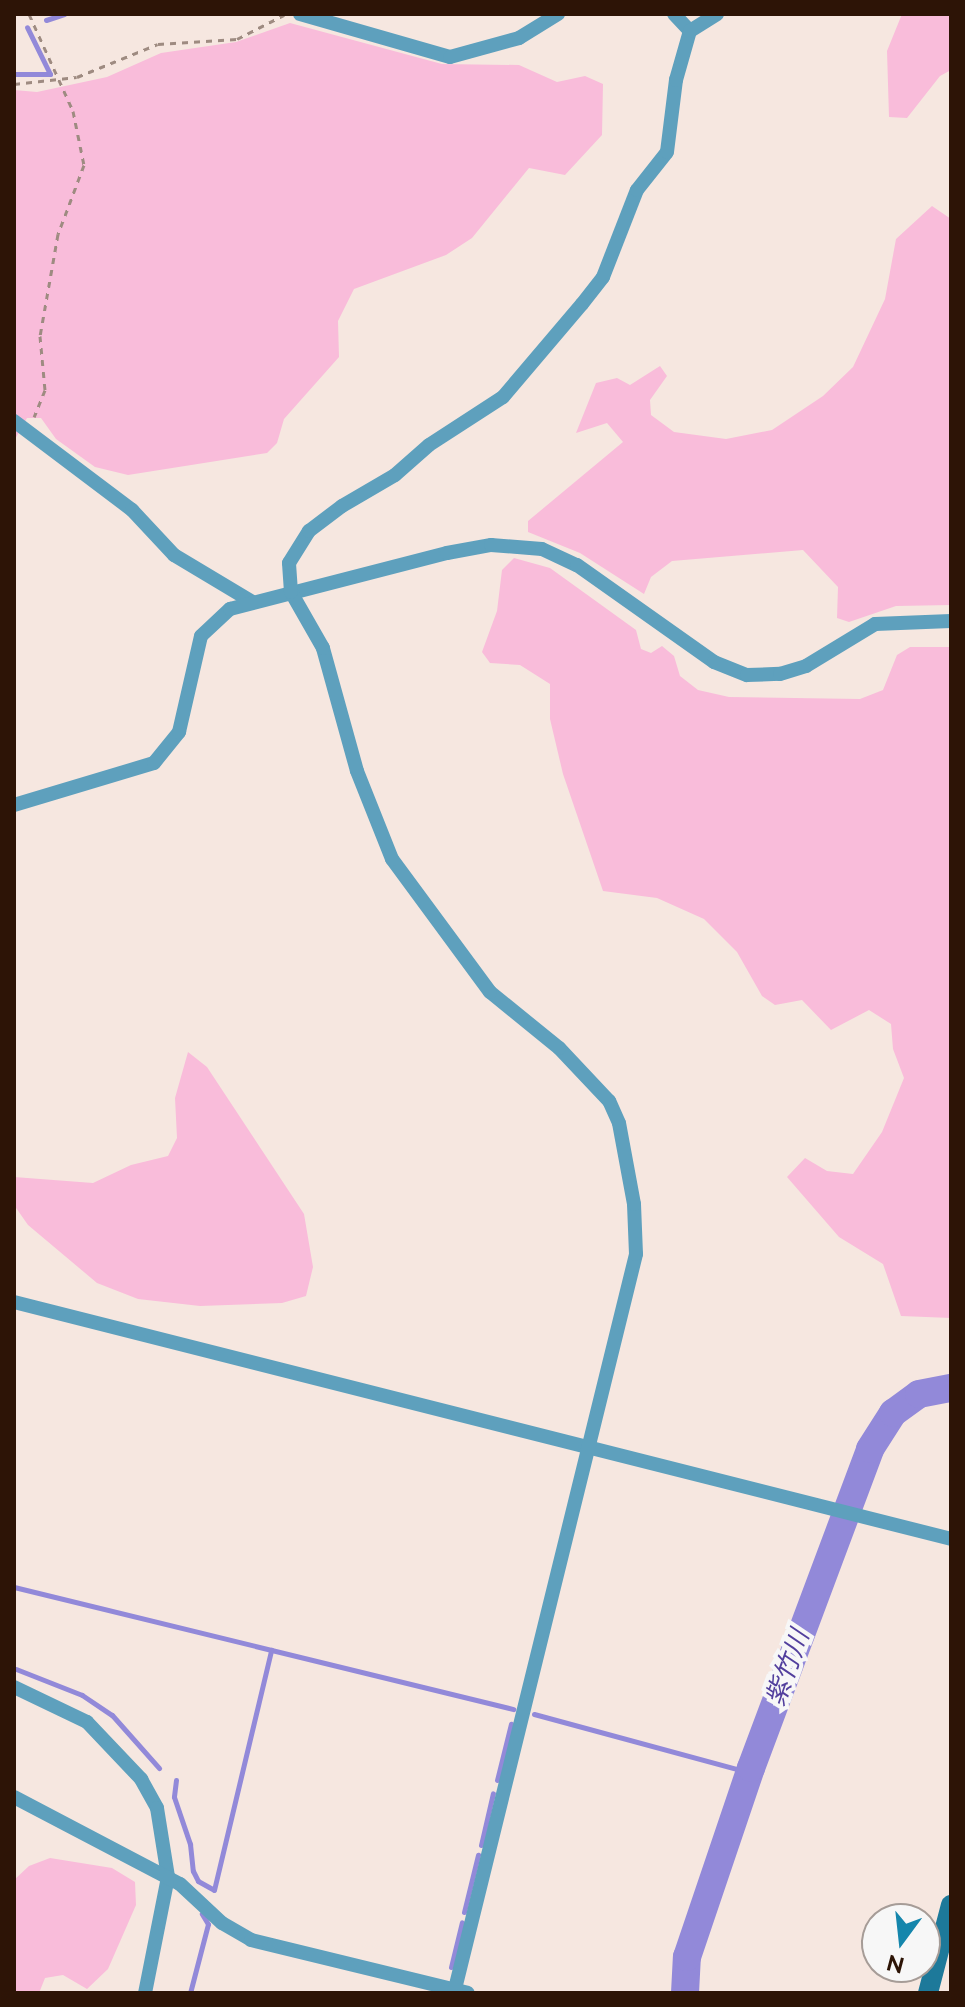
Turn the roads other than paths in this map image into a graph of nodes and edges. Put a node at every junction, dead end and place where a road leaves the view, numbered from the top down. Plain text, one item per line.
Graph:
1 (300, 14) edge
2 (558, 14) edge
3 (674, 14) edge
4 (717, 14) edge
5 (690, 31) junction
6 (14, 421) edge
7 (291, 592) junction
8 (251, 601) junction
9 (951, 621) edge
10 (14, 805) edge
11 (14, 1302) edge
12 (589, 1445) junction
13 (951, 1539) edge
14 (14, 1687) edge
15 (14, 1797) edge
16 (168, 1877) junction
17 (951, 1905) edge
18 (459, 1992) edge
19 (145, 1993) edge
20 (928, 1993) edge

1 - 2 street
3 - 5 street
4 - 5 street
5 - 7 street
6 - 8 street
7 - 8 street
7 - 9 street
7 - 12 street
8 - 10 street
11 - 12 street
12 - 13 street
12 - 18 street
14 - 16 street
15 - 16 street
16 - 18 street
16 - 19 street
17 - 20 main road

